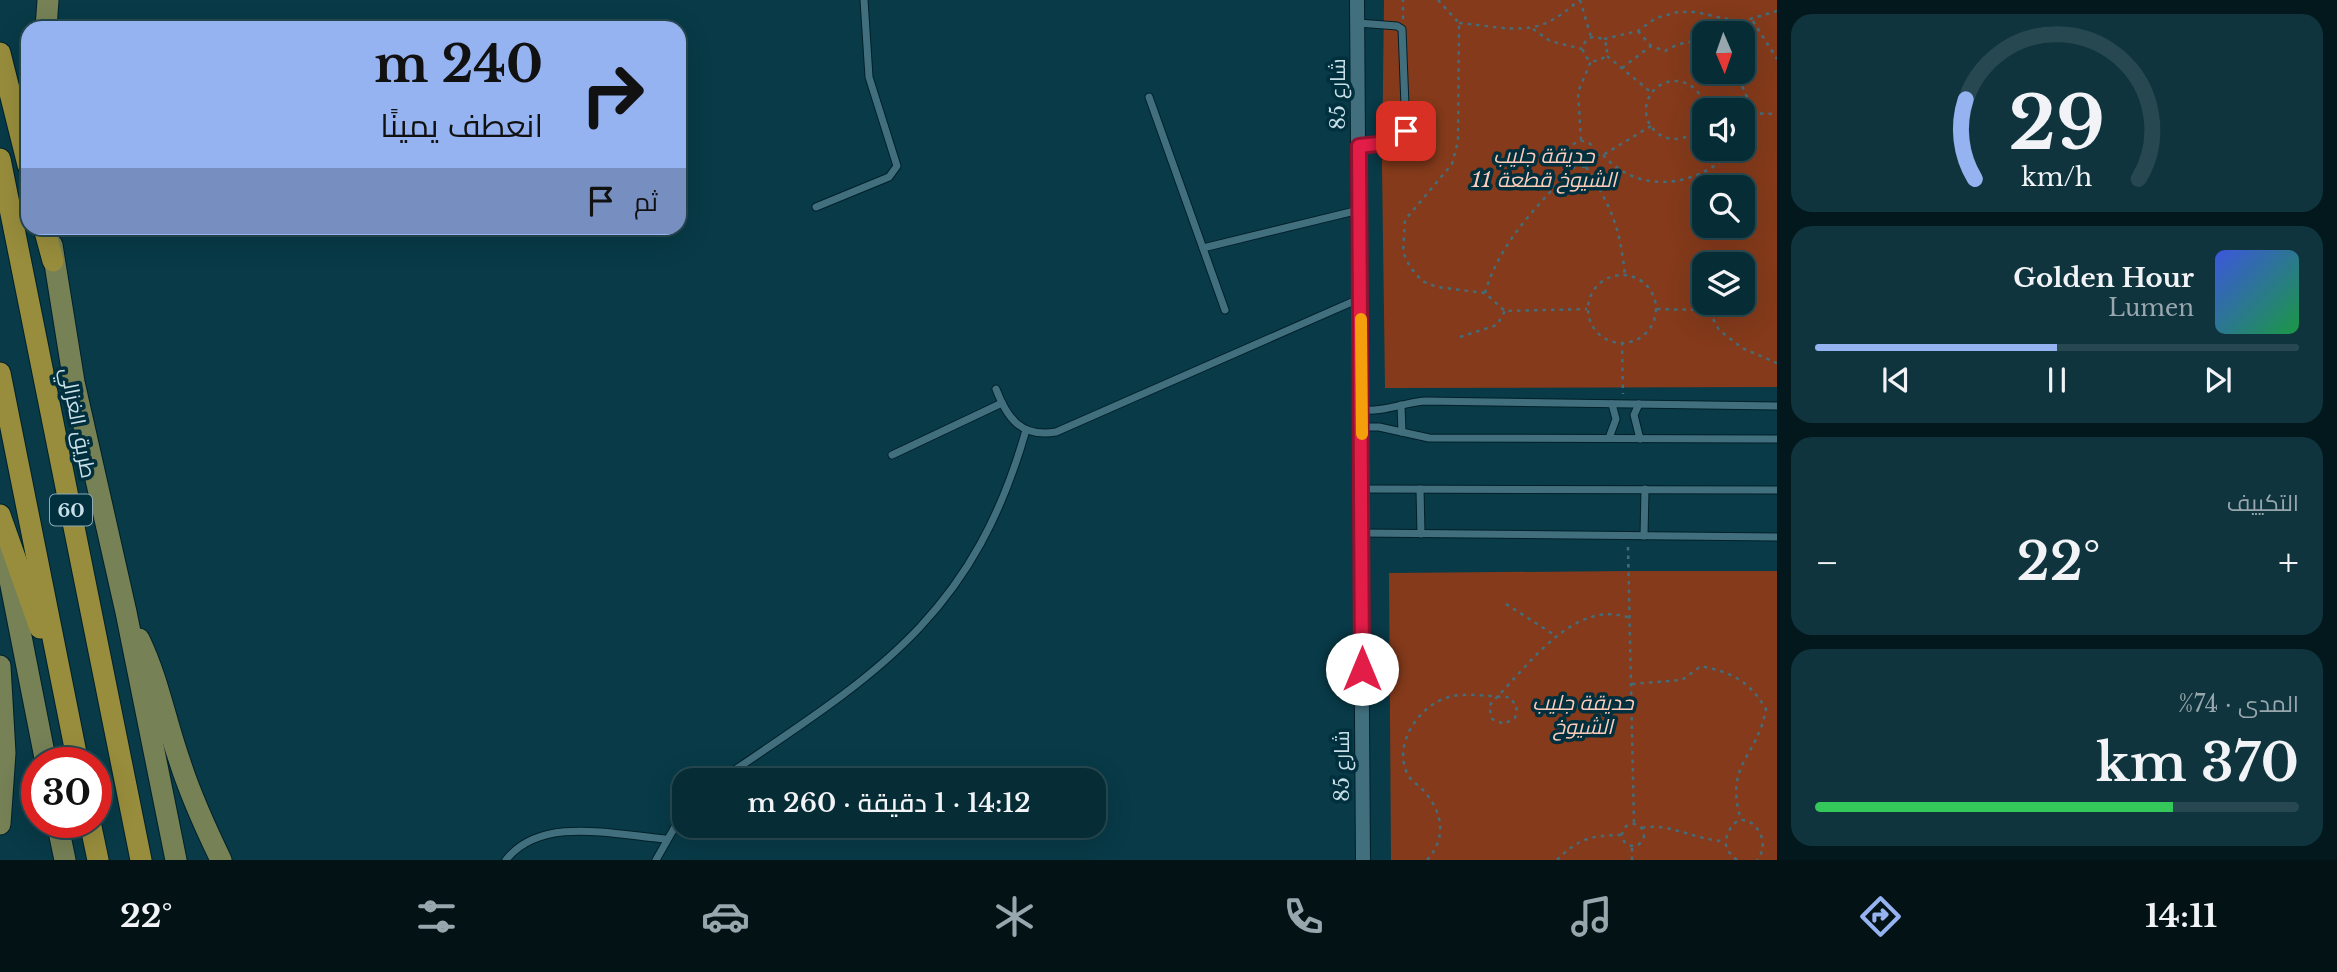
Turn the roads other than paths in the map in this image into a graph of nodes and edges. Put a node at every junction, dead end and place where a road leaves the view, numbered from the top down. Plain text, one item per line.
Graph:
1 (48, 0) edge
2 (864, 0) edge
3 (1357, 0) edge
4 (46, 21) edge
5 (1358, 23) junction
6 (0, 53) edge
7 (1149, 97) dead end
8 (21, 137) edge
9 (1359, 146) junction
10 (0, 159) edge
11 (816, 207) dead end
12 (1360, 209) junction
13 (46, 235) edge
14 (51, 235) edge
15 (1203, 248) junction
16 (53, 261) junction
17 (1361, 298) junction
18 (1225, 310) dead end
19 (0, 373) edge
20 (996, 389) dead end
21 (1002, 403) junction
22 (1612, 404) junction
23 (1639, 404) junction
24 (1401, 405) junction
25 (1777, 406) edge
26 (1362, 410) junction
27 (1362, 427) junction
28 (1026, 430) junction
29 (1402, 432) junction
30 (1609, 438) junction
31 (1640, 439) junction
32 (1777, 439) edge
33 (892, 454) dead end
34 (1362, 489) junction
35 (1420, 489) junction
36 (1645, 489) junction
37 (1777, 490) edge
38 (0, 515) edge
39 (0, 531) edge
40 (1362, 533) junction
41 (1421, 534) junction
42 (1644, 536) junction
43 (1777, 537) edge
44 (126, 612) junction
45 (0, 666) edge
46 (65, 699) junction
47 (43, 747) edge
48 (75, 747) edge
49 (738, 768) edge
50 (0, 824) edge
51 (672, 829) edge
52 (60, 838) edge
53 (93, 838) edge
54 (665, 839) junction
55 (65, 860) edge
56 (98, 860) edge
57 (141, 860) edge
58 (176, 860) edge
59 (221, 860) edge
60 (506, 860) edge
61 (656, 860) edge
62 (1363, 860) edge

1 - 4 main road
2 - 11 lane
3 - 5 street, شارع 85
5 - 9 street, شارع 85
5 - 9 lane
6 - 8 highway
7 - 15 lane
9 - 12 street, شارع 85
10 - 57 highway, طريق الغزالي / 60
12 - 15 lane
12 - 17 street, شارع 85
13 - 16 highway
14 - 16 main road
15 - 18 lane
16 - 44 main road
17 - 26 street, شارع 85
17 - 28 lane
19 - 46 highway, 60
20 - 21 lane
21 - 28 lane
21 - 33 lane
22 - 23 lane
22 - 24 lane
22 - 30 lane
23 - 25 lane
23 - 31 lane
24 - 26 lane
24 - 29 lane
26 - 27 street, شارع 85
27 - 29 lane
27 - 34 street, شارع 85
28 - 49 lane
29 - 30 lane
30 - 31 lane
31 - 32 lane
34 - 35 lane
34 - 40 street, شارع 85
35 - 36 lane
35 - 41 lane
36 - 37 lane
36 - 42 lane
38 - 46 highway
39 - 47 main road
40 - 41 lane
40 - 62 street, شارع 85
41 - 42 lane
42 - 43 lane
44 - 58 main road
44 - 59 main road
45 - 50 main road
46 - 48 highway, 60
51 - 54 lane
52 - 55 main road
53 - 56 highway
54 - 60 lane
54 - 61 lane

